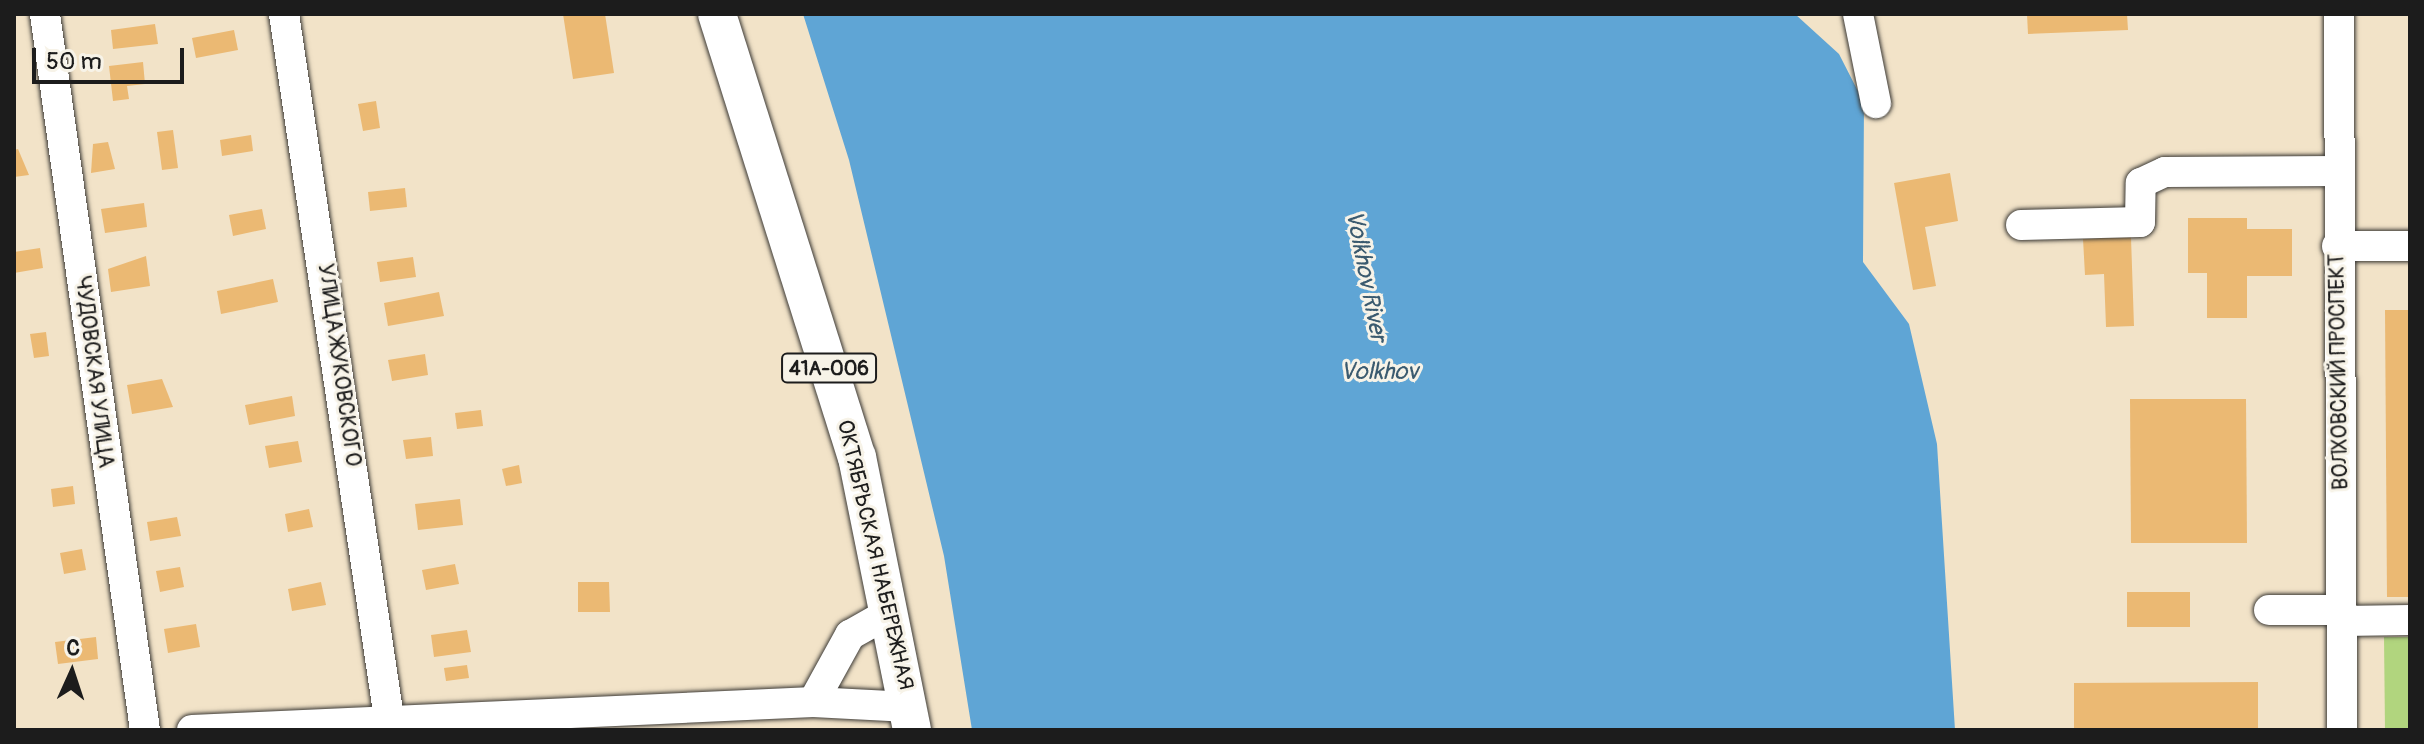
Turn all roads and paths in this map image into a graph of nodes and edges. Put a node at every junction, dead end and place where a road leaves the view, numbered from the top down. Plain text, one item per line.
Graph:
1 (45, 14) edge
2 (284, 14) edge
3 (717, 14) edge
4 (1858, 14) edge
5 (2339, 14) edge
6 (1876, 103) dead end
7 (2338, 171) junction
8 (2021, 225) dead end
9 (2337, 246) junction
10 (2410, 246) edge
11 (2269, 610) dead end
12 (889, 613) junction
13 (2342, 615) junction
14 (2410, 620) edge
15 (813, 702) junction
16 (389, 718) junction
17 (910, 718) edge
18 (145, 730) edge
19 (192, 730) edge
20 (2342, 730) edge

1 - 18 street, ЧУДОВСКАЯ УЛИЦА
2 - 16 street, УЛИЦА ЖУКОВСКОГО
3 - 12 main road, ОКТЯБРЬСКАЯ НАБЕРЕЖНАЯ / 41А-006
4 - 6 street
5 - 7 street, ВОЛХОВСКИЙ ПРОСПЕКТ
7 - 8 street
7 - 9 street, ВОЛХОВСКИЙ ПРОСПЕКТ
9 - 10 street
9 - 13 street, ВОЛХОВСКИЙ ПРОСПЕКТ
11 - 13 street
12 - 15 street
12 - 17 main road, ОКТЯБРЬСКАЯ НАБЕРЕЖНАЯ / 41А-006
13 - 14 street
13 - 20 street, ВОЛХОВСКИЙ ПРОСПЕКТ
15 - 16 street
15 - 17 street
16 - 19 street

